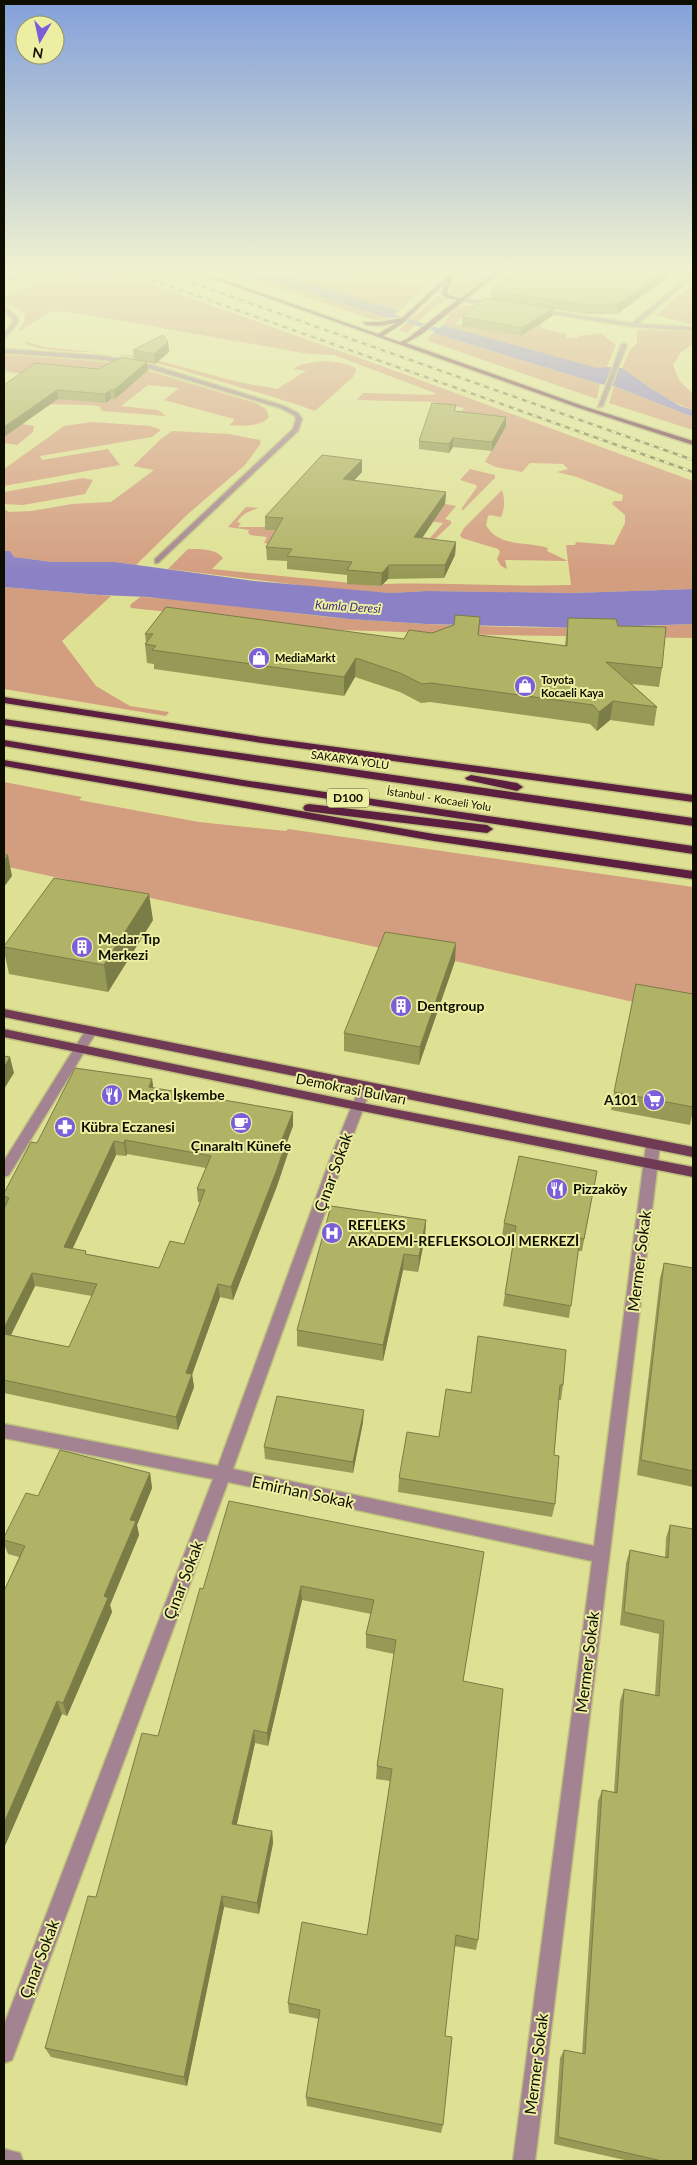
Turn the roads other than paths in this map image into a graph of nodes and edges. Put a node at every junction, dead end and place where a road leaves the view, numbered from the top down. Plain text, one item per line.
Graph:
1 (166, 372) edge
2 (489, 372) edge
3 (508, 372) edge
4 (613, 372) edge
5 (601, 403) junction
6 (693, 436) edge
7 (693, 444) edge
8 (158, 561) dead end
9 (4, 700) edge
10 (4, 722) edge
11 (4, 743) edge
12 (333, 750) junction
13 (4, 763) edge
14 (99, 780) junction
15 (693, 799) edge
16 (689, 822) edge
17 (693, 851) edge
18 (693, 875) edge
19 (4, 1014) edge
20 (91, 1031) junction
21 (4, 1033) edge
22 (78, 1049) junction
23 (366, 1086) junction
24 (357, 1106) junction
25 (653, 1144) junction
26 (693, 1152) edge
27 (651, 1164) junction
28 (4, 1172) edge
29 (693, 1172) edge
30 (4, 1431) edge
31 (222, 1474) junction
32 (601, 1555) junction
33 (4, 2052) edge
34 (4, 2160) edge
35 (12, 2161) edge
36 (524, 2161) edge

1 - 8 street
2 - 7 main road
3 - 5 main road
4 - 5 street
5 - 6 main road
9 - 12 highway
10 - 16 highway, SAKARYA YOLU / D100
11 - 17 highway, İstanbul - Kocaeli Yolu / D100
12 - 15 highway
12 - 16 highway
13 - 14 highway
14 - 17 highway
14 - 18 highway
19 - 20 main road, Demokrasi Bulvarı
20 - 22 street
20 - 23 main road, Demokrasi Bulvarı
21 - 22 main road, Demokrasi Bulvarı
22 - 24 main road, Demokrasi Bulvarı
22 - 28 street
23 - 24 street, Çınar Sokak
23 - 25 main road, Demokrasi Bulvarı
24 - 27 main road, Demokrasi Bulvarı
24 - 31 street, Çınar Sokak
25 - 26 main road, Demokrasi Bulvarı
25 - 27 street, Mermer Sokak
27 - 29 main road, Demokrasi Bulvarı
27 - 32 street, Mermer Sokak
30 - 31 street, Emirhan Sokak
31 - 32 street, Emirhan Sokak
31 - 33 street, Çınar Sokak
32 - 36 street, Mermer Sokak
34 - 35 street

